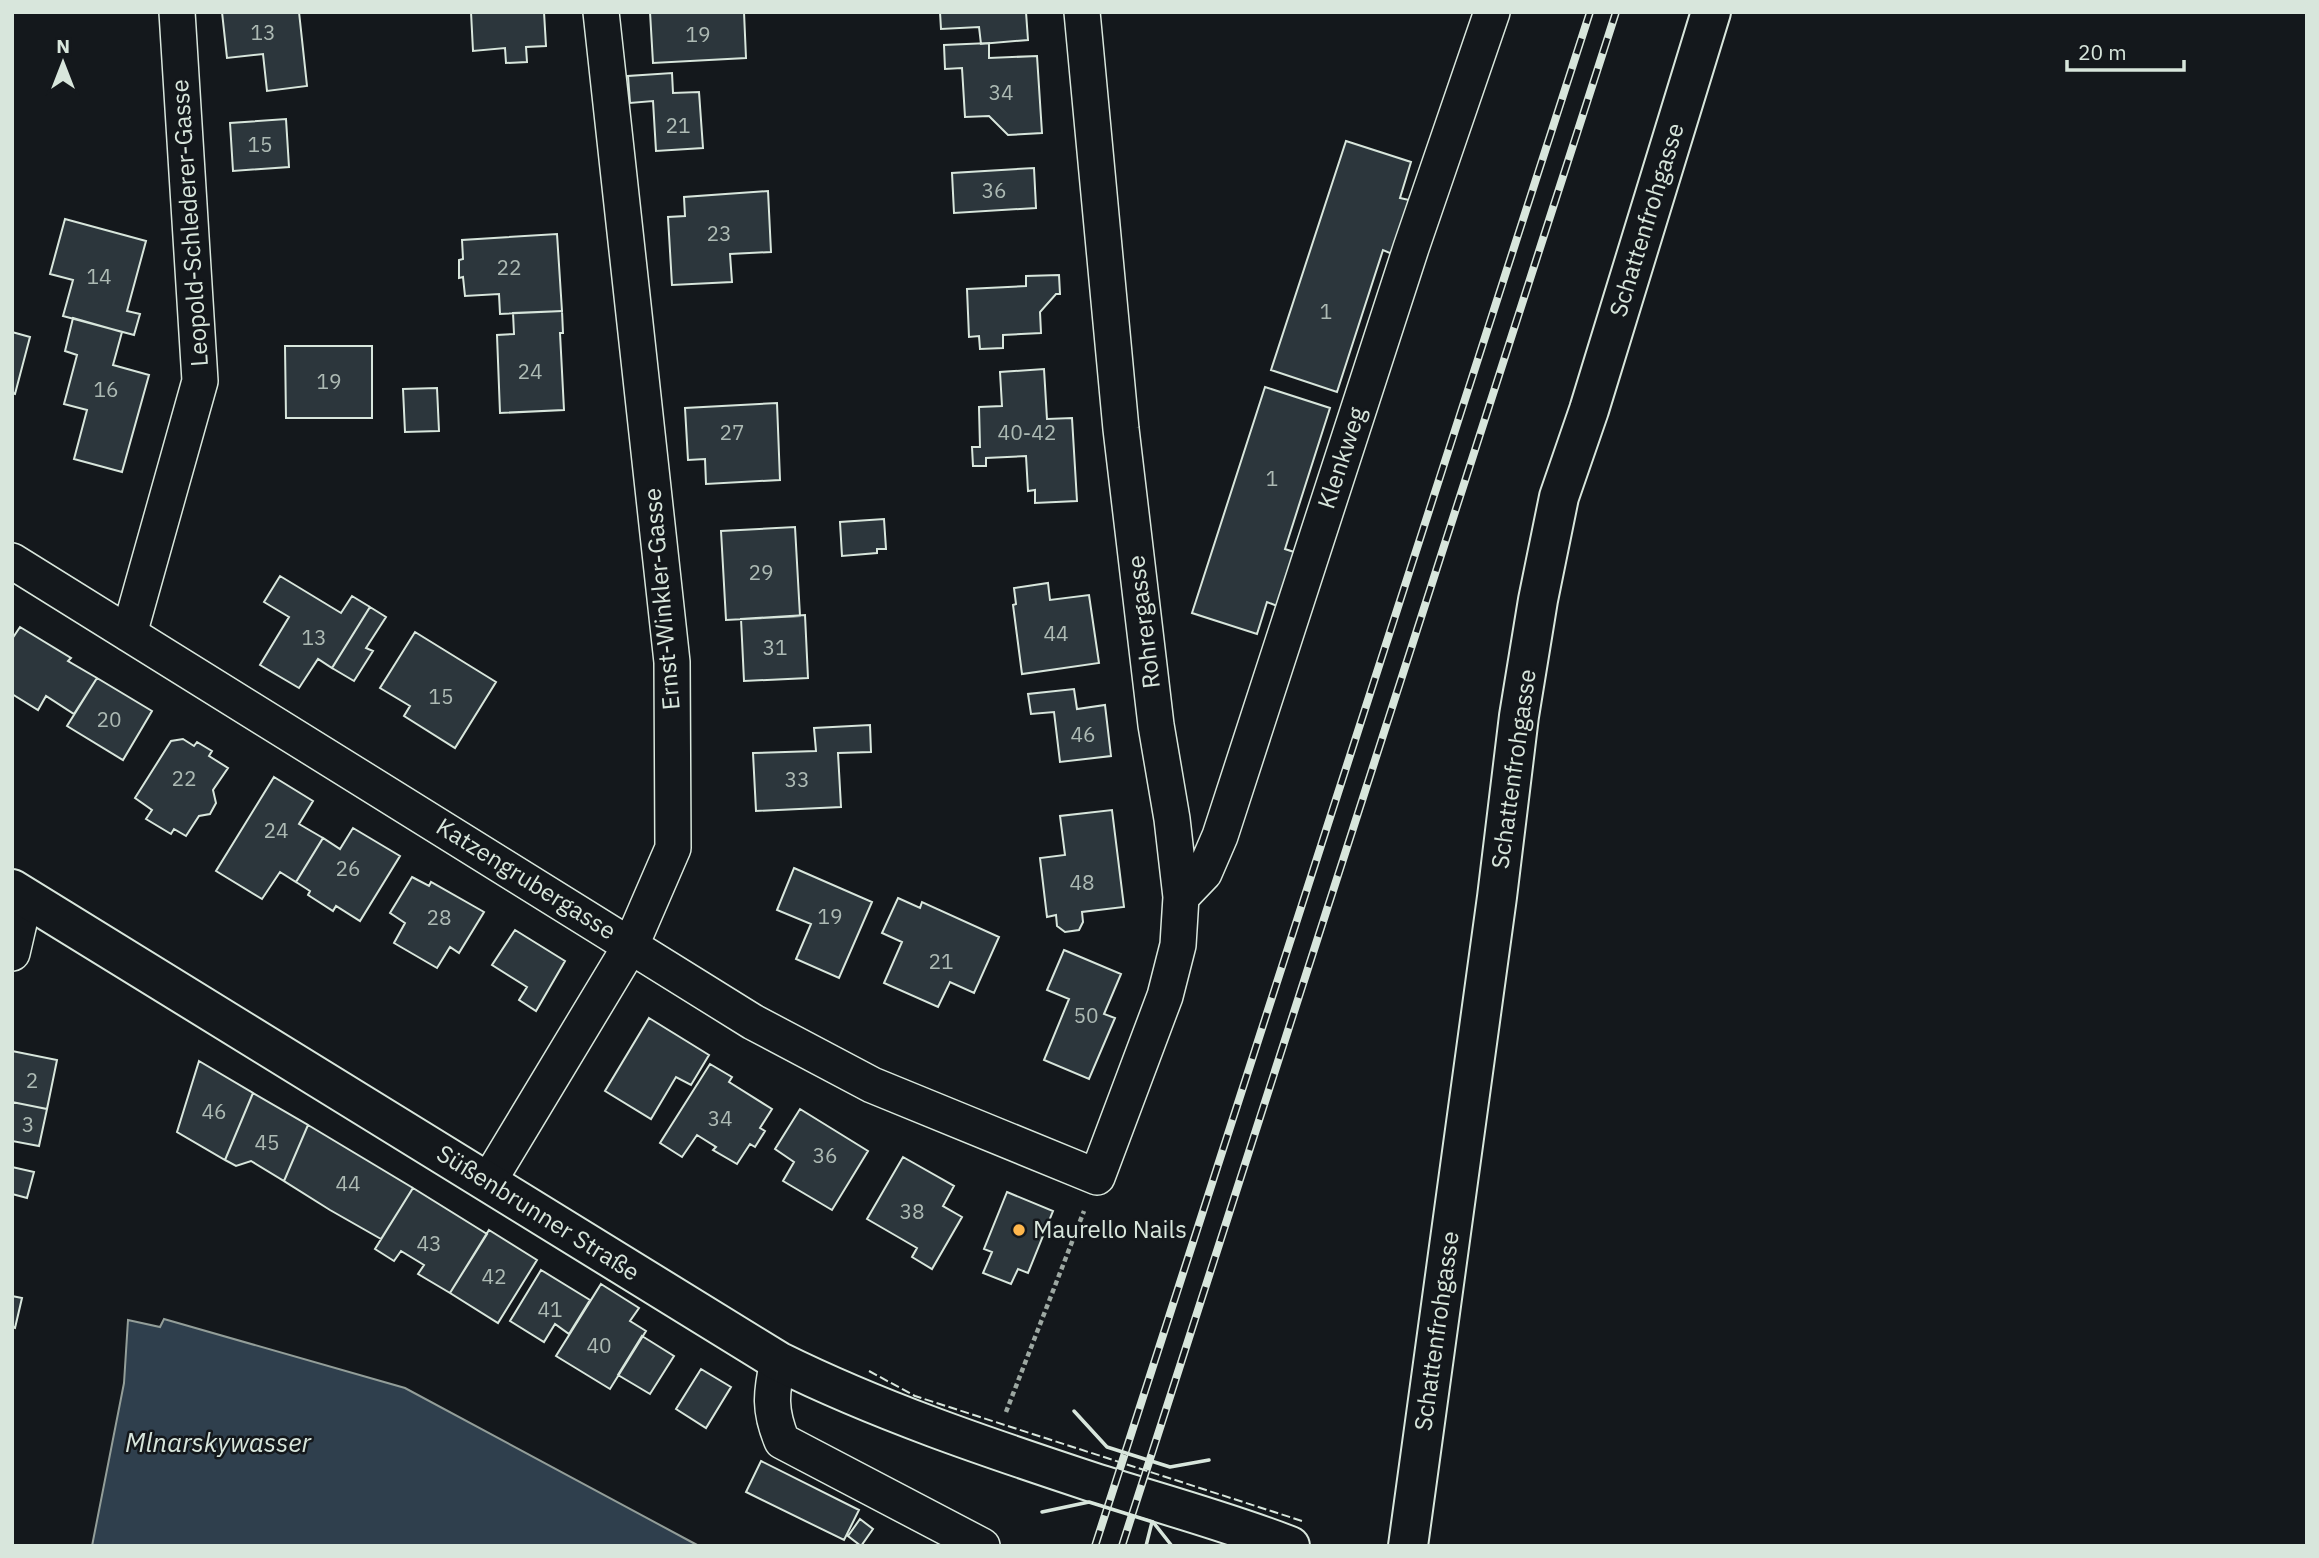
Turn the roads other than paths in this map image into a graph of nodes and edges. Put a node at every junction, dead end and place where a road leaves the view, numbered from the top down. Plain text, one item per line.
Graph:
1 (177, 12) edge
2 (601, 12) edge
3 (1082, 12) edge
4 (1492, 12) edge
5 (1711, 12) edge
6 (12, 562) edge
7 (129, 634) junction
8 (19, 893) edge
9 (1181, 897) junction
10 (631, 945) junction
11 (12, 953) edge
12 (1058, 1163) joint
13 (488, 1182) junction
14 (778, 1361) junction
15 (982, 1546) edge
16 (1290, 1546) edge
17 (1408, 1546) edge

1 - 7 street, Leopold-Schlederer-Gasse
2 - 10 street, Ernst-Winkler-Gasse
3 - 9 street, Rohrergasse
4 - 9 street, Klenkweg
5 - 17 street, Schattenfrohgasse
6 - 7 street, Katzengrubergasse
7 - 10 street, Katzengrubergasse
8 - 11 street
8 - 13 street, Süßenbrunner Straße
9 - 12 street, Rohrergasse
10 - 12 street, Katzengrubergasse
10 - 13 street, Ernst-Winkler-Gasse
13 - 14 street, Süßenbrunner Straße
14 - 15 street
14 - 16 street, Süßenbrunner Straße

